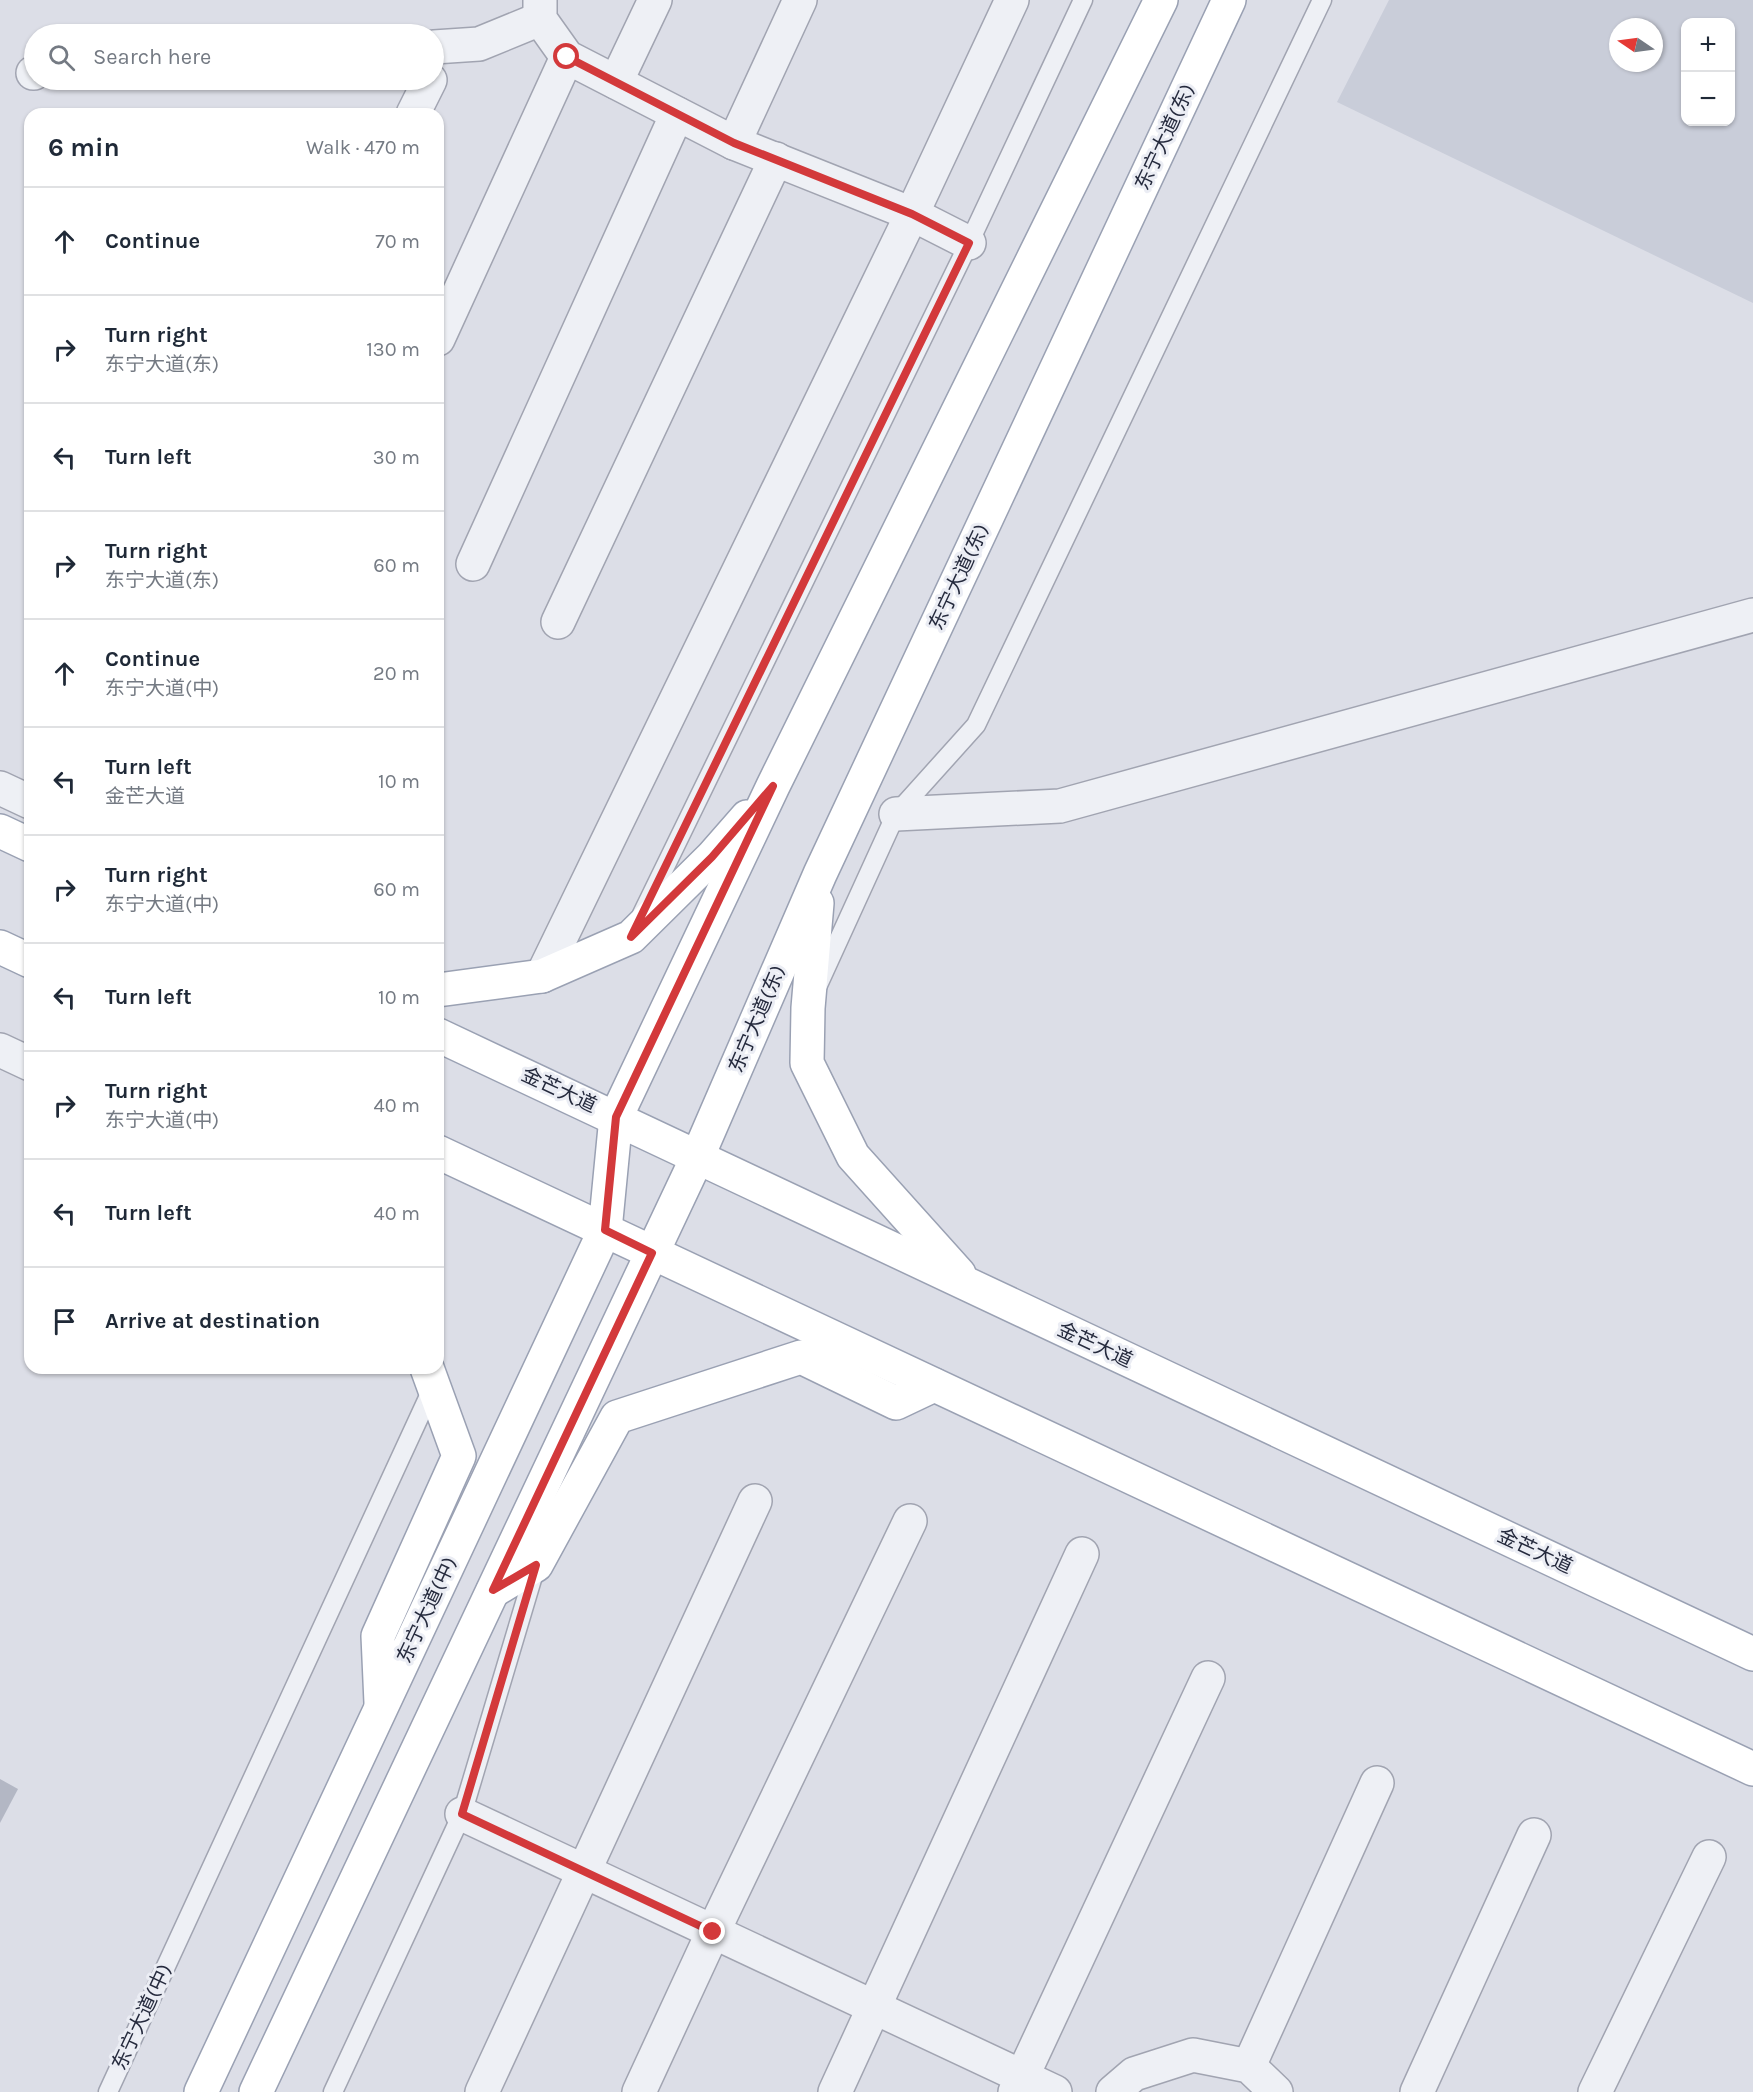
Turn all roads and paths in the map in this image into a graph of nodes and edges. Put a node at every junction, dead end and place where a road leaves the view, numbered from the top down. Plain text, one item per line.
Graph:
1 (656, 0) edge
2 (800, 0) edge
3 (1012, 0) edge
4 (1083, 0) edge
5 (1161, 0) edge
6 (1229, 0) edge
7 (1322, 0) edge
8 (540, 10) edge
9 (444, 53) edge
10 (567, 57) junction
11 (616, 82) junction
12 (425, 90) edge
13 (416, 108) edge
14 (677, 114) junction
15 (734, 143) junction
16 (776, 159) junction
17 (912, 214) junction
18 (969, 243) junction
19 (444, 326) edge
20 (473, 564) dead end
21 (1753, 615) edge
22 (558, 622) dead end
23 (773, 786) junction
24 (0, 788) edge
25 (24, 799) edge
26 (897, 814) junction
27 (0, 831) edge
28 (24, 842) edge
29 (820, 874) junction
30 (631, 937) junction
31 (0, 947) edge
32 (24, 958) edge
33 (542, 976) junction
34 (444, 989) edge
35 (808, 1008) junction
36 (444, 1038) edge
37 (0, 1050) edge
38 (24, 1061) edge
39 (616, 1117) junction
40 (444, 1155) edge
41 (697, 1158) junction
42 (605, 1230) junction
43 (652, 1253) junction
44 (970, 1286) junction
45 (430, 1377) edge
46 (934, 1385) junction
47 (755, 1501) dead end
48 (910, 1521) dead end
49 (1082, 1554) dead end
50 (536, 1565) junction
51 (493, 1590) junction
52 (1753, 1654) edge
53 (1208, 1678) dead end
54 (382, 1707) junction
55 (1753, 1769) edge
56 (1377, 1783) dead end
57 (462, 1814) junction
58 (1534, 1835) dead end
59 (1709, 1857) dead end
60 (583, 1871) junction
61 (713, 1932) junction
62 (874, 2007) junction
63 (1249, 2066) junction
64 (1018, 2084) edge
65 (108, 2092) edge
66 (201, 2092) edge
67 (256, 2092) edge
68 (333, 2092) edge
69 (482, 2092) edge
70 (639, 2092) edge
71 (835, 2092) edge
72 (1055, 2092) edge
73 (1113, 2092) edge
74 (1276, 2092) edge
75 (1417, 2092) edge
76 (1595, 2092) edge

1 - 11 street
2 - 15 street
3 - 17 street
4 - 18 lane
5 - 23 main road
6 - 29 main road, 东宁大道(东)
7 - 26 lane
8 - 9 street
8 - 10 street
10 - 11 street
10 - 19 street
11 - 14 street
12 - 13 street
14 - 15 street
14 - 20 street
15 - 16 street
16 - 17 street
16 - 22 street
17 - 18 street
17 - 33 street
18 - 30 lane
21 - 26 street
23 - 30 main road
23 - 39 main road
24 - 25 street
26 - 35 lane
27 - 28 main road
29 - 35 main road
29 - 41 main road, 东宁大道(东)
30 - 33 main road
31 - 32 main road
33 - 34 main road
35 - 44 main road
36 - 39 main road, 金芒大道
37 - 38 street
39 - 41 main road, 金芒大道
39 - 42 main road, 东宁大道(中)
40 - 42 main road
41 - 43 main road
41 - 44 main road, 金芒大道
42 - 43 main road
42 - 54 main road, 东宁大道(中)
43 - 46 main road
43 - 51 main road
44 - 52 main road, 金芒大道
45 - 54 main road
45 - 65 lane, 东宁大道(中)
46 - 50 main road
46 - 55 main road
47 - 60 street
48 - 61 street
49 - 62 street
50 - 51 main road
50 - 57 lane
51 - 67 main road
53 - 64 street
54 - 66 main road, 东宁大道(中)
56 - 63 street
57 - 60 street
57 - 68 lane
58 - 75 street
59 - 76 street
60 - 61 street
60 - 69 street
61 - 62 street
61 - 70 street
62 - 64 street
62 - 71 street
63 - 73 street
63 - 74 street
64 - 72 street

